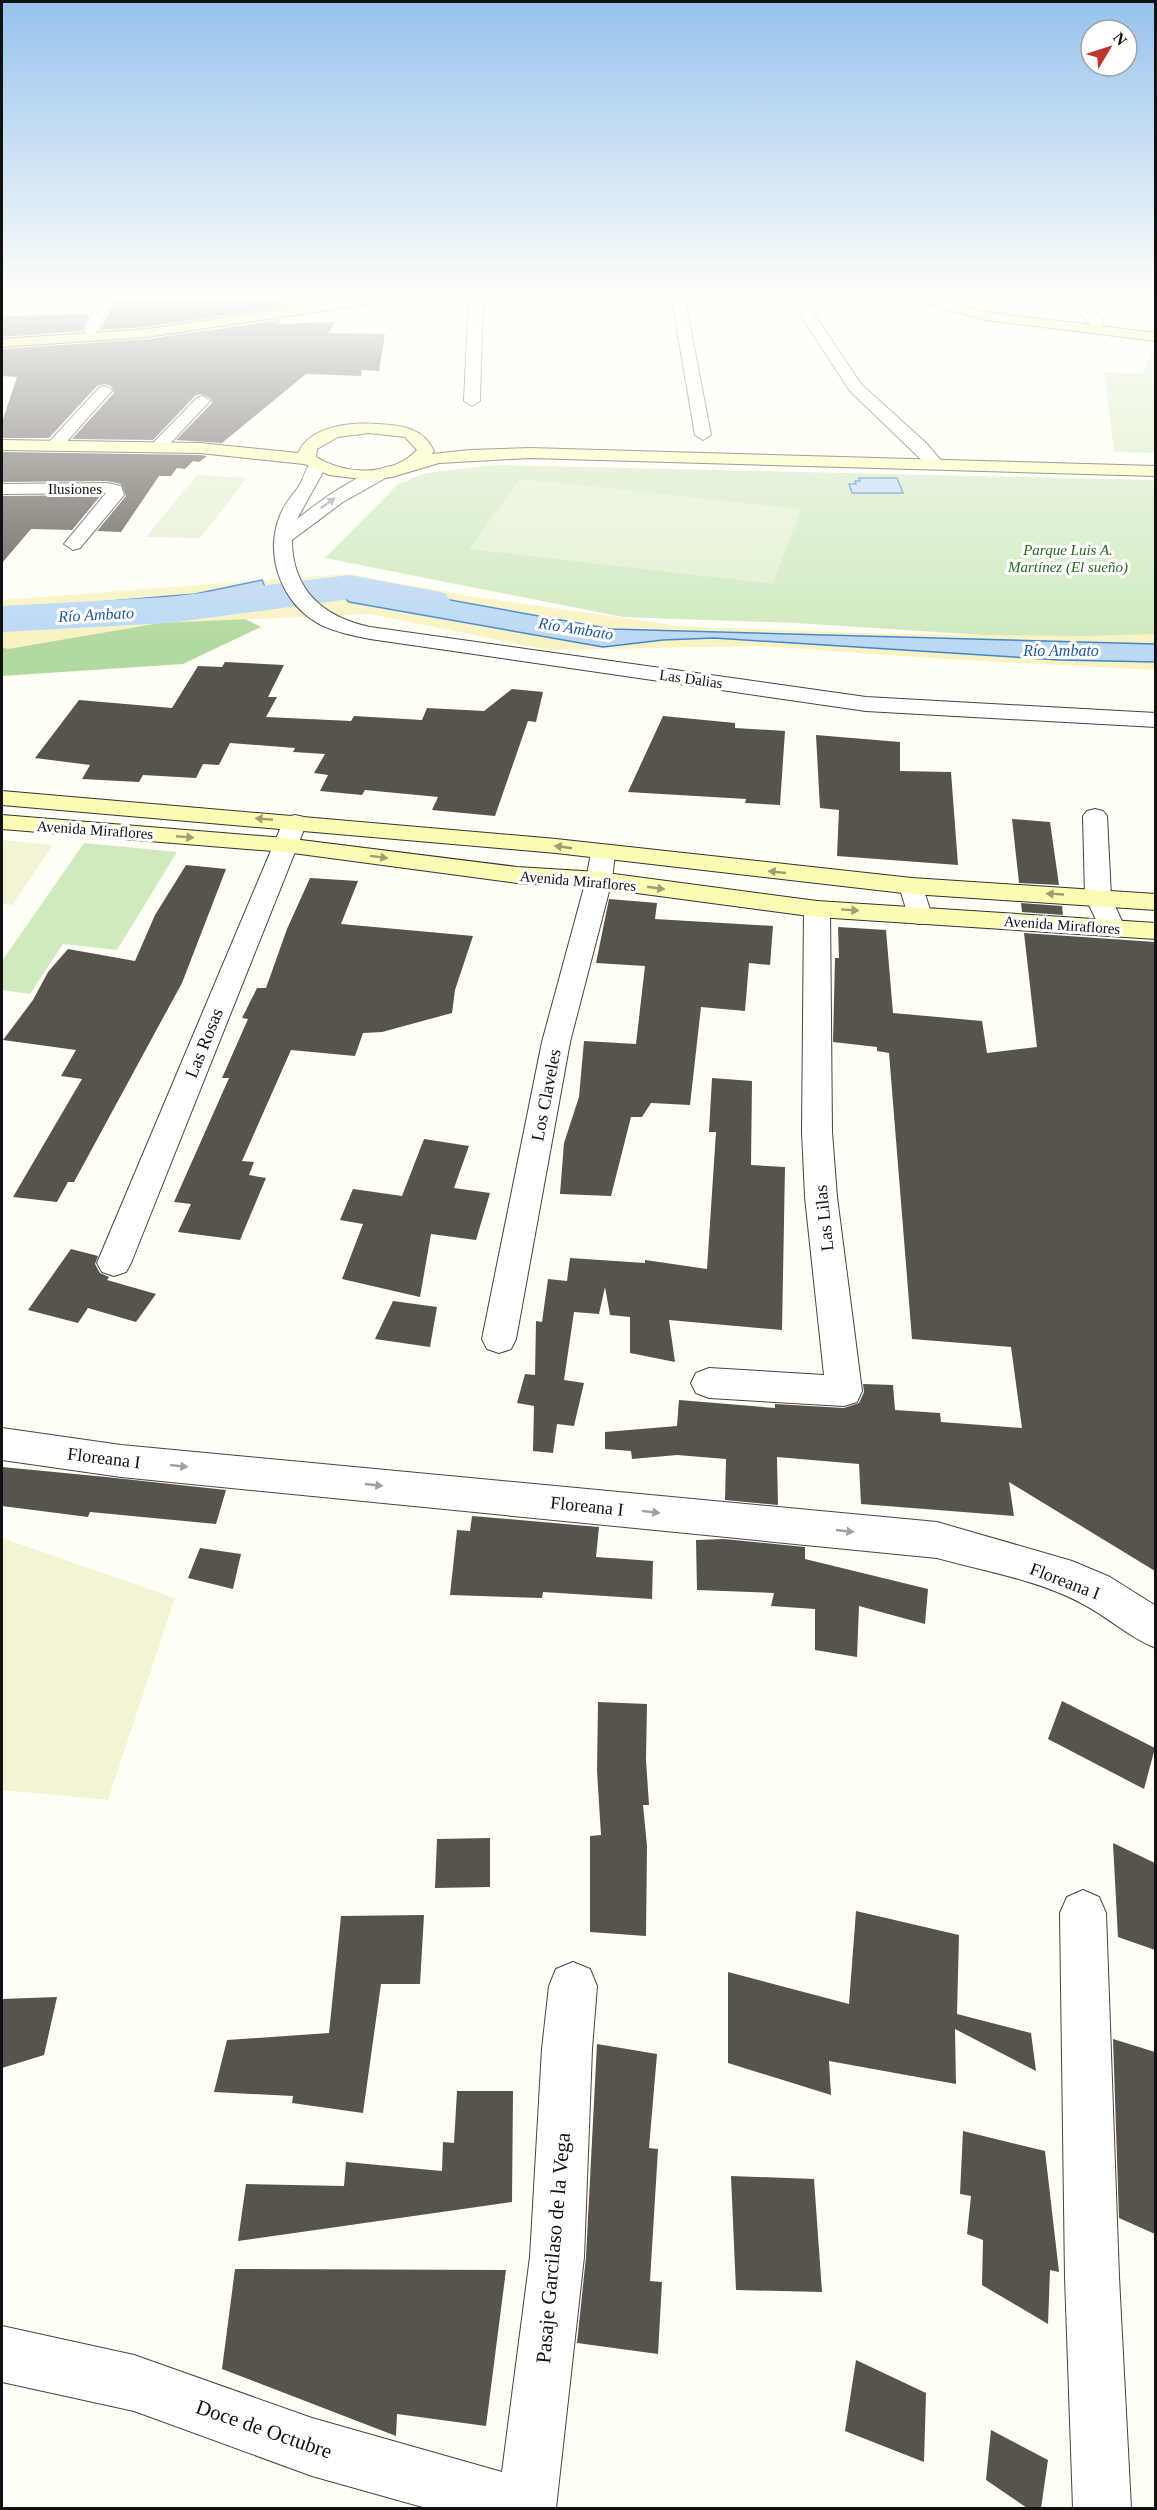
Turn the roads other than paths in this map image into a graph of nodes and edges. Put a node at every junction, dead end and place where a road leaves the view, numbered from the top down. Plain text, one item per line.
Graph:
1 (86, 411) edge
2 (193, 411) edge
3 (698, 411) edge
4 (879, 411) edge
5 (333, 433) junction
6 (703, 435) dead end
7 (416, 437) junction
8 (301, 438) dead end
9 (279, 440) dead end
10 (2, 444) edge
11 (55, 445) junction
12 (158, 447) junction
13 (200, 448) junction
14 (530, 453) junction
15 (312, 462) junction
16 (410, 465) junction
17 (938, 465) junction
18 (390, 471) junction
19 (1155, 471) edge
20 (2, 489) edge
21 (284, 540) junction
22 (73, 543) dead end
23 (1155, 720) edge
24 (2, 798) edge
25 (51, 801) junction
26 (1095, 816) dead end
27 (2, 822) edge
28 (32, 825) junction
29 (290, 833) junction
30 (601, 867) junction
31 (728, 867) junction
32 (912, 886) junction
33 (1098, 897) junction
34 (723, 898) junction
35 (1155, 902) edge
36 (817, 909) junction
37 (919, 916) junction
38 (1112, 928) junction
39 (1155, 931) edge
40 (114, 1263) dead end
41 (499, 1339) dead end
42 (709, 1383) dead end
43 (2, 1444) edge
44 (1155, 1629) edge
45 (1083, 1913) dead end
46 (573, 1986) dead end
47 (2, 2354) edge
48 (526, 2508) edge
49 (1102, 2508) edge

1 - 11 street
2 - 12 street
3 - 6 street
4 - 17 street
5 - 7 main road
5 - 8 main road
5 - 15 main road
7 - 14 main road
7 - 16 main road
9 - 13 main road
10 - 11 main road
11 - 12 main road
12 - 13 main road
13 - 15 main road
14 - 16 main road
14 - 17 main road
15 - 18 main road
15 - 21 street, Las Dalias
16 - 18 main road
17 - 19 main road
21 -> 18 street
20 - 22 street, Ilusiones
21 - 23 street, Las Dalias
24 - 25 main road, Avenida Miraflores
25 - 28 main road
29 -> 25 main road, Avenida Miraflores
26 - 33 street
27 - 28 main road, Avenida Miraflores
28 -> 29 main road, Avenida Miraflores
29 - 30 main road, Avenida Miraflores
29 - 40 street, Las Rosas
30 - 31 main road, Avenida Miraflores
30 -> 34 main road, Avenida Miraflores
30 - 41 street, Los Claveles
32 -> 31 main road, Avenida Miraflores
31 - 34 main road
33 -> 32 main road, Avenida Miraflores
32 - 37 street
33 - 35 main road, Avenida Miraflores
33 - 38 street
34 - 36 main road, Avenida Miraflores
36 -> 37 main road, Avenida Miraflores
36 - 42 street, Las Lilas
37 - 38 main road, Avenida Miraflores
38 - 39 main road, Avenida Miraflores
43 -> 44 street, Floreana I
45 - 49 street
46 - 48 street, Pasaje Garcilaso de la Vega
47 - 48 street, Doce de Octubre

